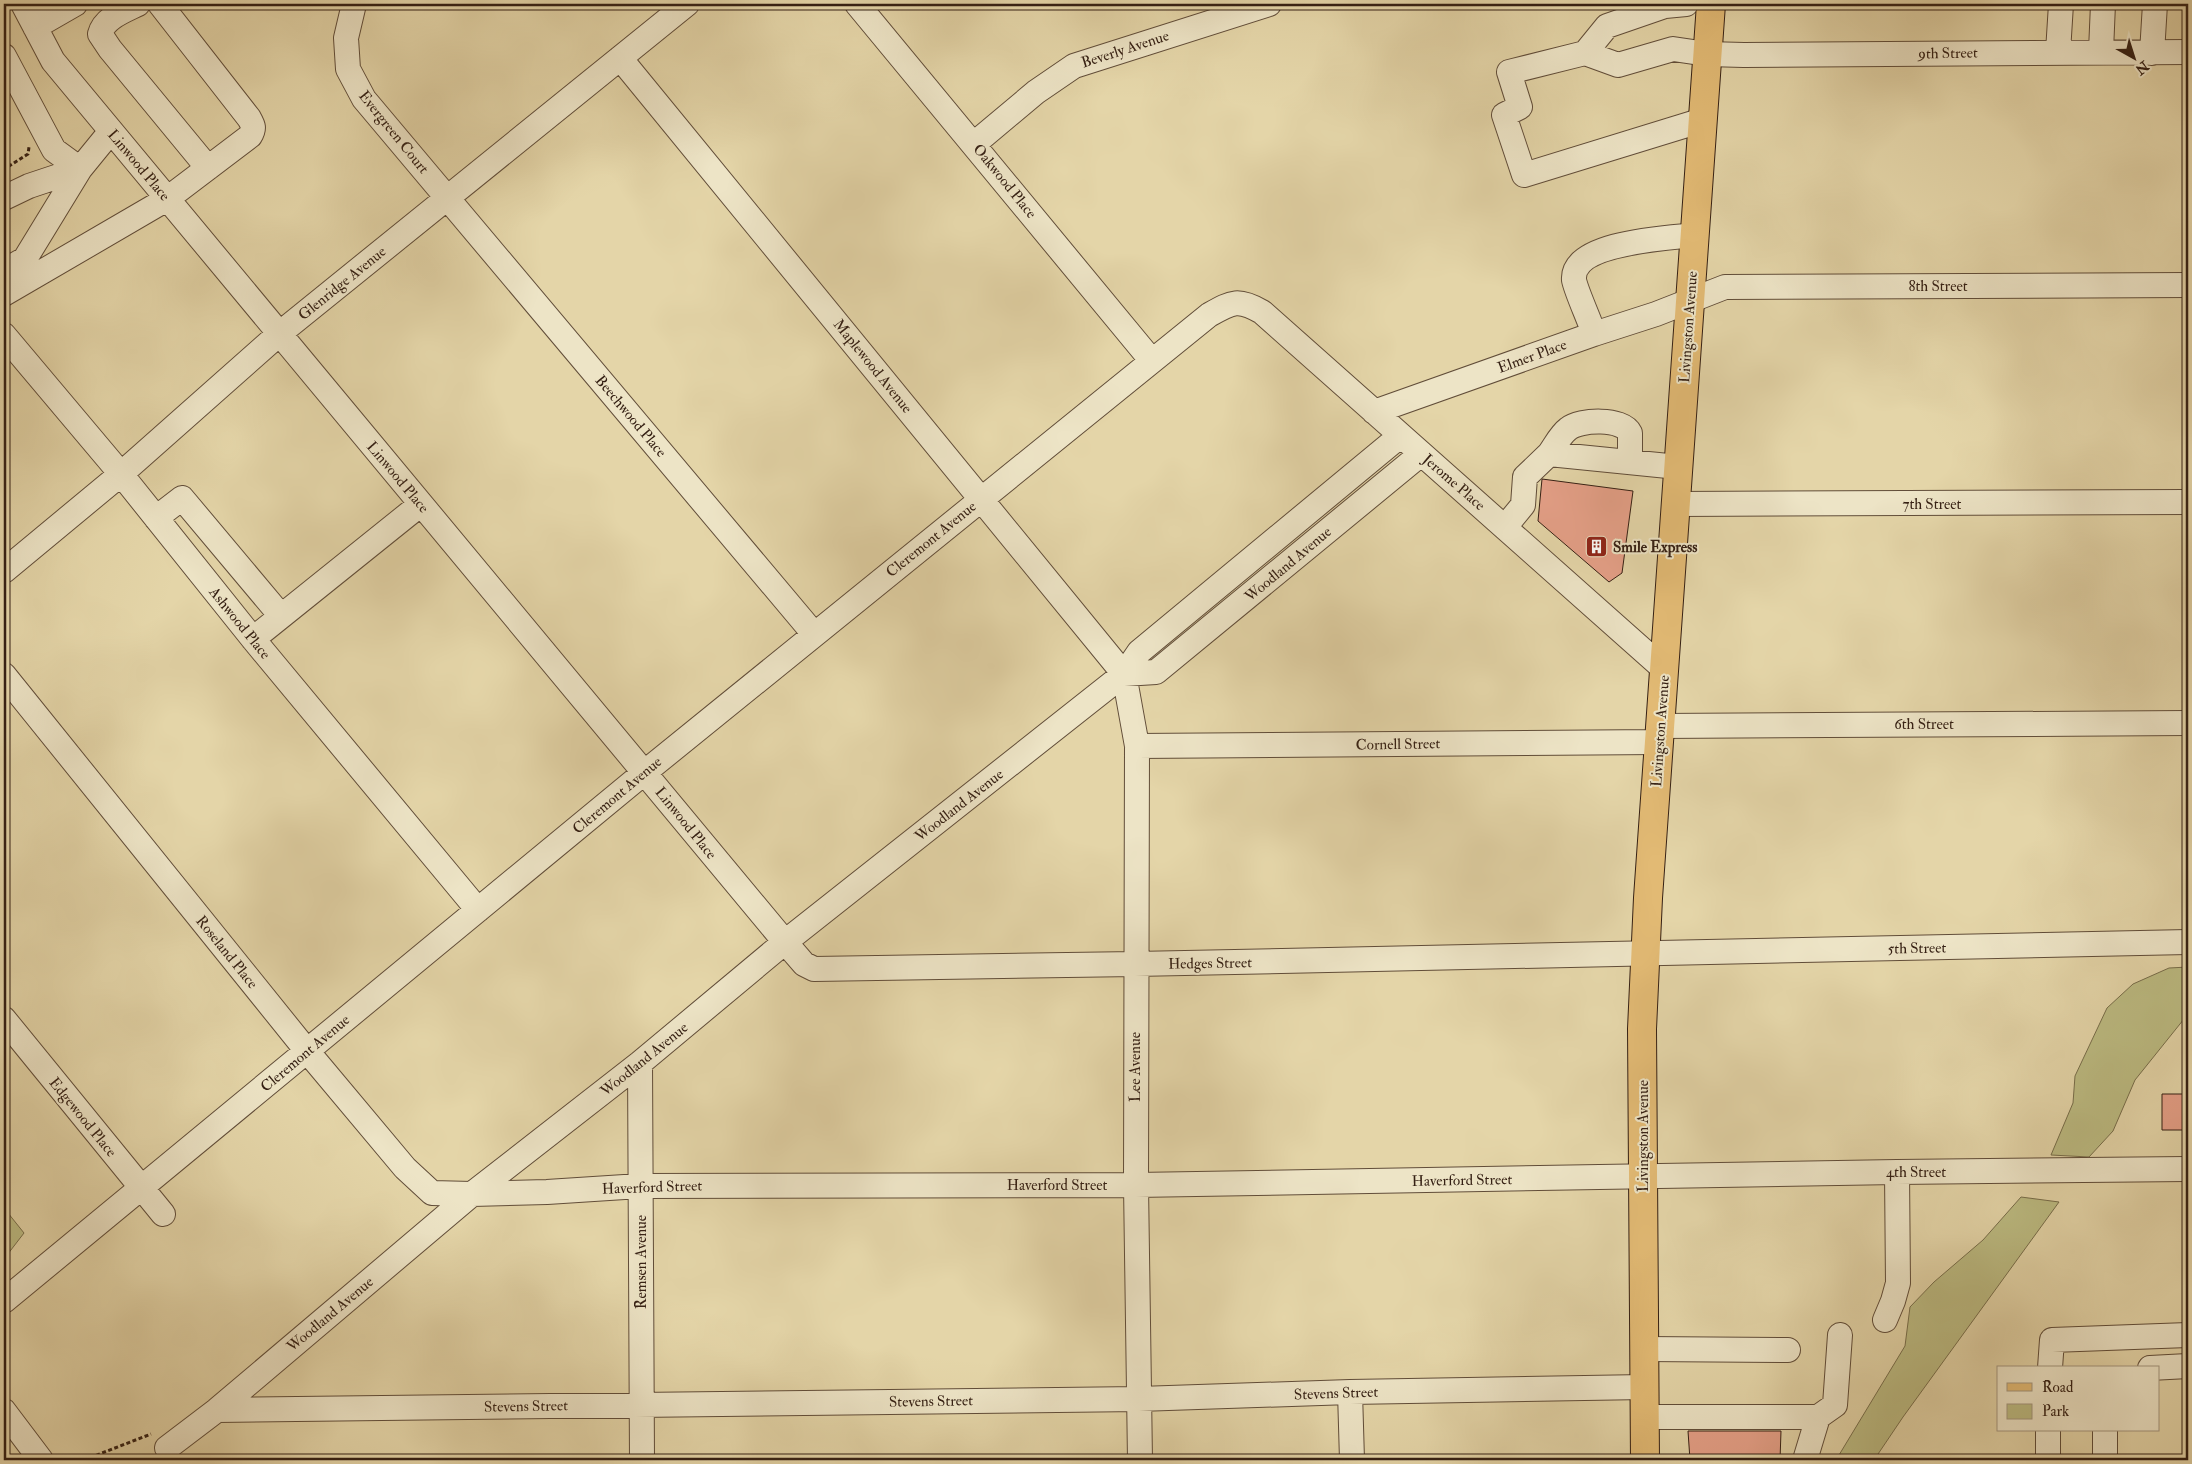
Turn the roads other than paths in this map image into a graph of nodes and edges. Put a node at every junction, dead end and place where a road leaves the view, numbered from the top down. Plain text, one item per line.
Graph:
1 (23, 4) edge
2 (75, 4) edge
3 (138, 4) edge
4 (160, 4) edge
5 (354, 4) edge
6 (687, 4) edge
7 (857, 4) edge
8 (1269, 4) edge
9 (1686, 4) edge
10 (1711, 4) edge
11 (2062, 4) edge
12 (2103, 4) edge
13 (2155, 4) edge
14 (35, 27) junction
15 (2058, 52) junction
16 (2101, 52) junction
17 (2152, 52) junction
18 (2188, 52) edge
19 (1585, 53) junction
20 (1707, 54) junction
21 (4, 56) edge
22 (620, 58) junction
23 (1703, 120) junction
24 (110, 131) junction
25 (974, 144) junction
26 (208, 168) junction
27 (80, 169) junction
28 (448, 197) junction
29 (4, 198) edge
30 (167, 199) junction
31 (1695, 235) junction
32 (4, 271) edge
33 (2188, 285) edge
34 (4, 294) edge
35 (1690, 300) junction
36 (1239, 302) joint
37 (279, 334) junction
38 (1594, 334) junction
39 (4, 335) edge
40 (1152, 360) junction
41 (1374, 412) junction
42 (1400, 436) junction
43 (1421, 454) junction
44 (1549, 454) junction
45 (1630, 462) junction
46 (1678, 467) junction
47 (121, 474) junction
48 (981, 498) junction
49 (2188, 502) edge
50 (421, 504) junction
51 (1676, 504) junction
52 (156, 518) junction
53 (1505, 527) junction
54 (4, 571) edge
55 (281, 616) junction
56 (814, 634) junction
57 (253, 639) junction
58 (1664, 669) junction
59 (1124, 674) junction
60 (4, 676) edge
61 (2188, 723) edge
62 (1660, 734) junction
63 (1137, 746) junction
64 (645, 772) junction
65 (478, 910) junction
66 (785, 942) junction
67 (2188, 942) edge
68 (1646, 954) junction
69 (1135, 964) junction
70 (4, 1019) edge
71 (307, 1051) junction
72 (640, 1063) junction
73 (2188, 1169) edge
74 (1897, 1172) junction
75 (1643, 1176) junction
76 (1136, 1185) junction
77 (640, 1186) junction
78 (142, 1188) junction
79 (472, 1194) junction
80 (163, 1214) dead end
81 (4, 1301) edge
82 (1885, 1320) dead end
83 (1840, 1335) dead end
84 (2188, 1335) edge
85 (1644, 1349) junction
86 (1788, 1350) dead end
87 (2050, 1366) edge
88 (2188, 1366) edge
89 (2160, 1367) edge
90 (1645, 1387) junction
91 (1350, 1392) junction
92 (1139, 1399) junction
93 (642, 1404) junction
94 (217, 1410) junction
95 (4, 1411) edge
96 (1645, 1417) junction
97 (1818, 1418) junction
98 (2048, 1432) edge
99 (2105, 1432) edge
100 (162, 1440) road end
101 (40, 1460) edge
102 (642, 1460) edge
103 (1140, 1460) edge
104 (1352, 1460) edge
105 (1646, 1460) edge
106 (1805, 1460) edge
107 (2048, 1460) edge
108 (2105, 1460) edge

1 - 14 street, Linwood Place
2 - 14 street
3 - 26 street
4 - 26 street
5 - 28 street, Evergreen Court
6 - 22 street, Glenridge Avenue
7 - 25 street, Oakwood Place
8 - 25 street, Beverly Avenue
9 - 19 street
10 - 20 main road, Livingston Avenue
11 - 15 street
12 - 16 street
13 - 17 street
14 - 24 street, Linwood Place
15 - 16 street, 9th Street
15 - 20 street, 9th Street
16 - 17 street, 9th Street
17 - 18 street, 9th Street
19 - 20 street, 9th Street
19 - 23 street
20 - 23 main road, Livingston Avenue
21 - 27 street
22 - 28 street, Glenridge Avenue
22 - 48 street, Maplewood Avenue
23 - 31 main road, Livingston Avenue
24 - 27 street
24 - 30 street, Linwood Place
25 - 40 street, Oakwood Place
26 - 30 street
27 - 29 street
27 - 32 street
28 - 37 street, Glenridge Avenue
28 - 56 street, Beechwood Place
30 - 34 street
30 - 37 street, Linwood Place
31 - 35 main road, Livingston Avenue
31 - 38 street
33 - 35 street, 8th Street
35 - 38 street, Elmer Place
35 - 46 main road, Livingston Avenue
36 - 40 street, Cleremont Avenue
36 - 41 street, Jerome Place
37 - 47 street, Glenridge Avenue
37 - 50 street, Linwood Place
38 - 41 street, Elmer Place
39 - 47 street, Ashwood Place
40 - 48 street, Cleremont Avenue
41 - 42 street, Jerome Place
42 - 43 street, Jerome Place
42 - 59 street, Woodland Avenue
43 - 53 street, Jerome Place
43 - 59 street, Woodland Avenue
44 - 45 street
44 - 45 street
44 - 53 street
45 - 46 street
46 - 51 main road, Livingston Avenue
47 - 52 street, Ashwood Place
47 - 54 street, Glenridge Avenue
48 - 56 street, Cleremont Avenue
48 - 59 street, Maplewood Avenue
49 - 51 street, 7th Street
50 - 55 street
50 - 64 street, Linwood Place
51 - 58 main road, Livingston Avenue
52 - 55 street
52 - 57 street, Ashwood Place
53 - 58 street, Jerome Place
55 - 57 street
56 - 64 street, Cleremont Avenue
57 - 65 street, Ashwood Place
58 - 62 main road, Livingston Avenue
59 - 63 street, Lee Avenue
59 - 66 street, Woodland Avenue
60 - 71 street, Roseland Place
61 - 62 street, 6th Street
62 - 63 street, Cornell Street
62 - 68 main road, Livingston Avenue
63 - 69 street, Lee Avenue
64 - 65 street, Cleremont Avenue
64 - 66 street, Linwood Place
65 - 71 street, Cleremont Avenue
66 - 69 street, Hedges Street
66 - 72 street, Woodland Avenue
67 - 68 street, 5th Street
68 - 69 street, Hedges Street
68 - 75 main road, Livingston Avenue
69 - 76 street, Lee Avenue
70 - 78 street, Edgewood Place
71 - 78 street, Cleremont Avenue
71 - 79 street, Roseland Place
72 - 77 street, Remsen Avenue
72 - 79 street, Woodland Avenue
73 - 74 street, 4th Street
74 - 75 street, 4th Street
74 - 82 street
75 - 76 street, Haverford Street
75 - 85 main road, Livingston Avenue
76 - 77 street, Haverford Street
76 - 92 street, Lee Avenue
77 - 79 street, Haverford Street
77 - 93 street, Remsen Avenue
78 - 80 street, Edgewood Place
78 - 81 street, Cleremont Avenue
79 - 94 street, Woodland Avenue
83 - 97 street
84 - 87 street
85 - 86 street
85 - 90 main road, Livingston Avenue
88 - 89 street
90 - 91 street, Stevens Street
90 - 96 main road, Livingston Avenue
91 - 92 street, Stevens Street
91 - 104 street
92 - 93 street, Stevens Street
92 - 103 street, Lee Avenue
93 - 94 street, Stevens Street
93 - 102 street, Remsen Avenue
94 - 100 street, Woodland Avenue
95 - 101 street
96 - 97 street
96 - 105 main road, Livingston Avenue
97 - 106 street
98 - 107 street
99 - 108 street

